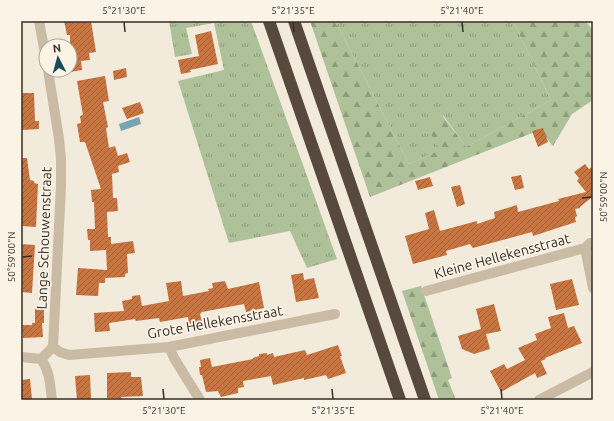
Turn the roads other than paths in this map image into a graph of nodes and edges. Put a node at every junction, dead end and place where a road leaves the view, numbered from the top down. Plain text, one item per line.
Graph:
1 (39, 21) edge
2 (269, 21) edge
3 (294, 21) edge
4 (42, 38) edge
5 (49, 78) edge
6 (593, 241) edge
7 (589, 247) edge
8 (593, 288) edge
9 (426, 290) dead end
10 (335, 314) dead end
11 (53, 347) junction
12 (170, 347) junction
13 (21, 357) edge
14 (41, 359) junction
15 (593, 372) edge
16 (52, 400) edge
17 (200, 400) edge
18 (400, 400) edge
19 (425, 400) edge
20 (539, 400) edge

1 - 4 street
2 - 18 highway
3 - 19 highway
5 - 11 street, Lange Schouwenstraat
6 - 7 street, Kleine Hellekensstraat
7 - 8 street, Kleine Hellekensstraat
7 - 9 street, Kleine Hellekensstraat
10 - 12 street, Grote Hellekensstraat
11 - 12 street, Grote Hellekensstraat
11 - 14 street
12 - 17 street
13 - 14 street
14 - 16 street
15 - 20 street

